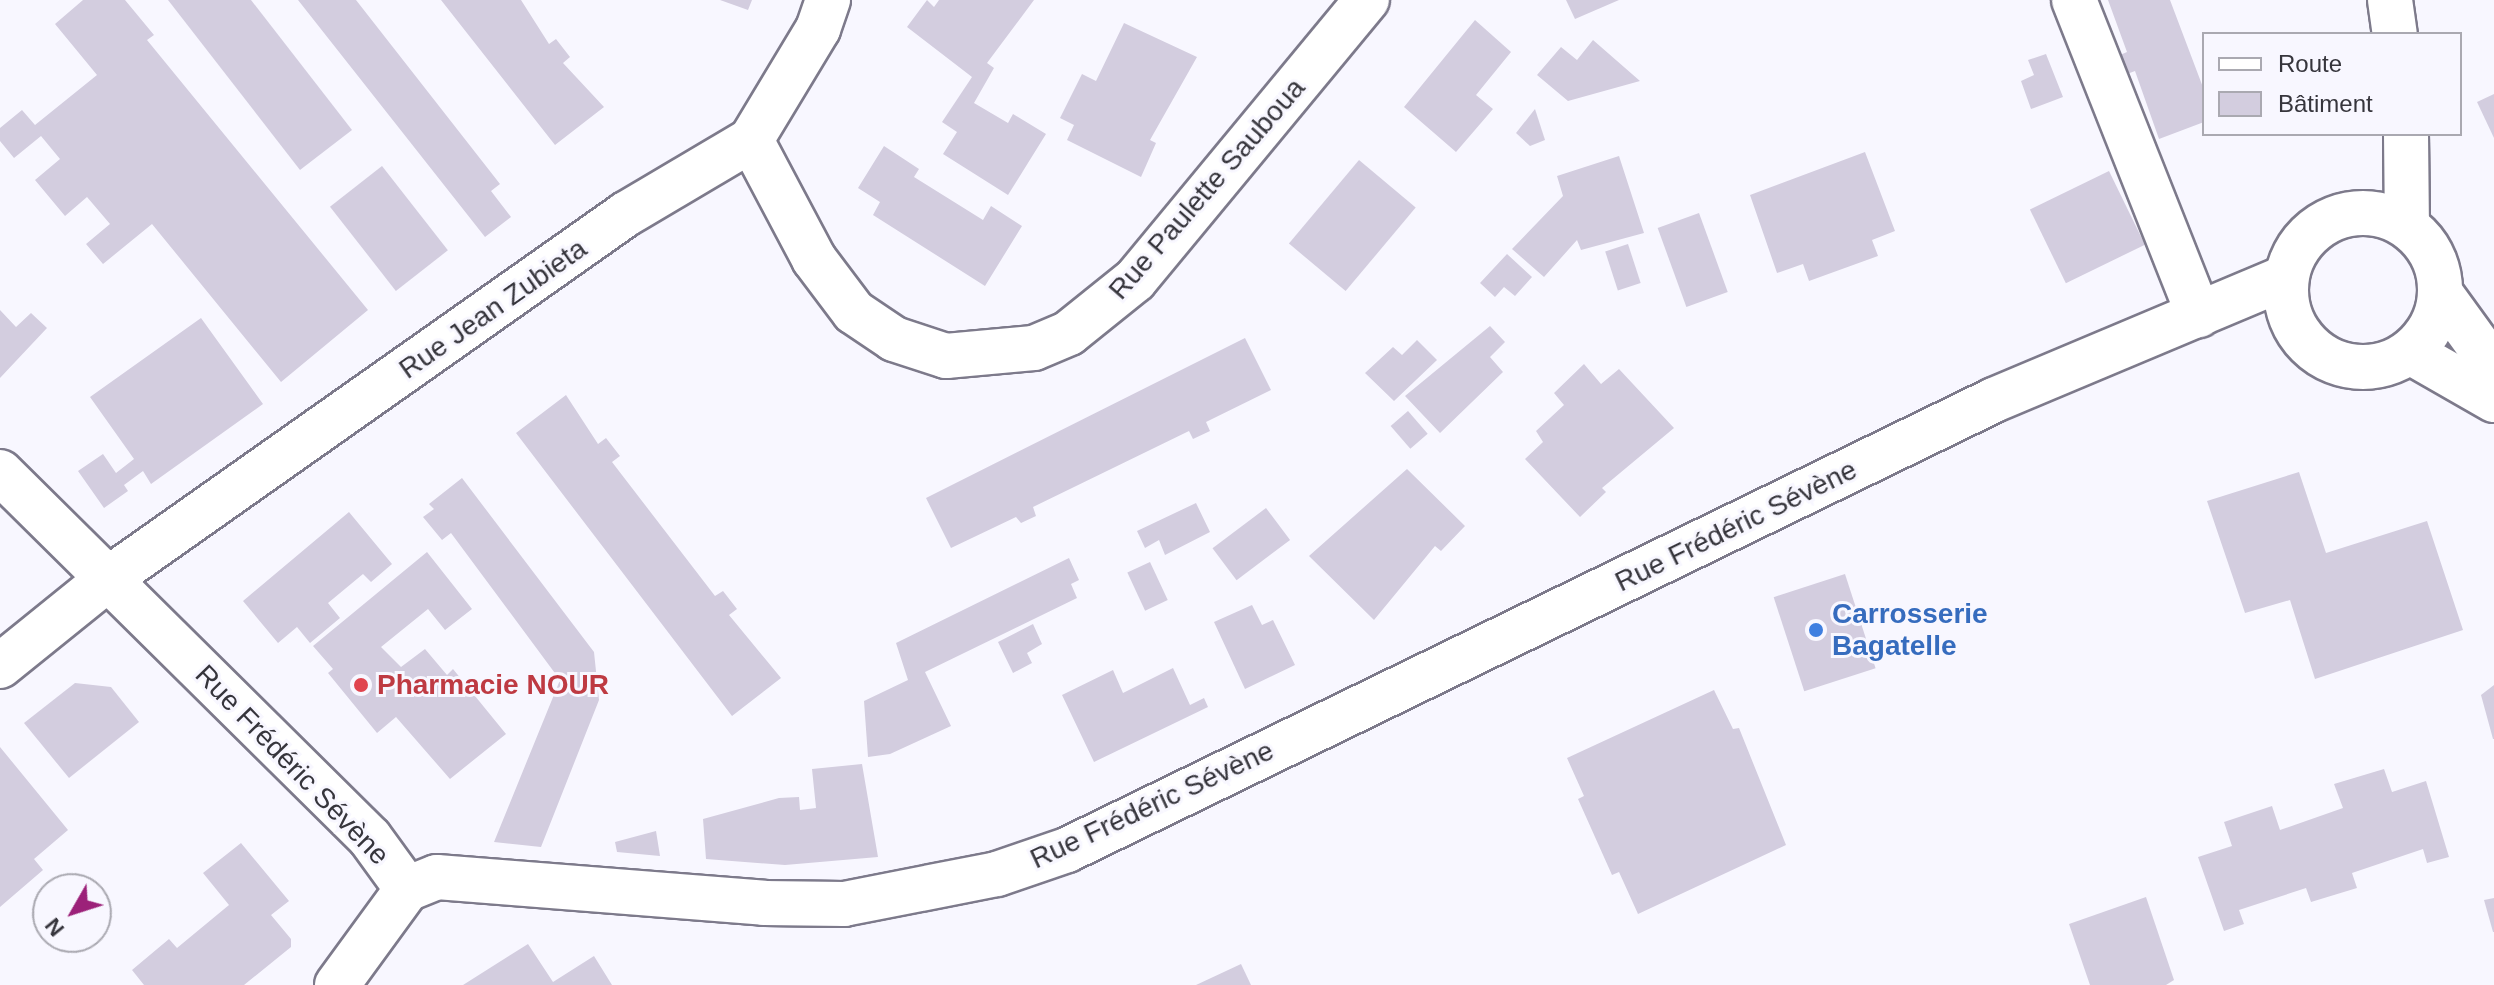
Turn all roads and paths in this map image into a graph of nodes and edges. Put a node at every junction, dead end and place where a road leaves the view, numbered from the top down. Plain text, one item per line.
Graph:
1 (828, 0) edge
2 (1367, 0) edge
3 (2074, 0) edge
4 (2390, 0) edge
5 (2395, 32) edge
6 (2396, 136) edge
7 (2406, 136) edge
8 (751, 140) junction
9 (2356, 212) junction
10 (2407, 225) junction
11 (2286, 277) junction
12 (2441, 294) junction
13 (2199, 315) junction
14 (2298, 333) junction
15 (2410, 352) junction
16 (2494, 367) edge
17 (2494, 400) edge
18 (0, 472) edge
19 (108, 579) junction
20 (0, 666) edge
21 (407, 889) junction
22 (337, 985) edge

1 - 8 street, Rue Jean Zubieta
2 - 8 street, Rue Paulette Sauboua
3 - 13 street
4 - 5 street
6 - 9 street
7 - 10 street
8 - 19 street, Rue Jean Zubieta
9 - 10 street
9 - 11 street
10 - 12 street
11 - 13 street, Rue Frédéric Sévène
11 - 14 street
12 - 15 street
12 - 16 street
13 - 14 street
13 - 21 street, Rue Frédéric Sévène
14 - 15 street
15 - 17 street
18 - 19 street, Rue Frédéric Sévène
19 - 20 street, Rue Jean Zubieta
19 - 21 street, Rue Frédéric Sévène
21 - 22 street

